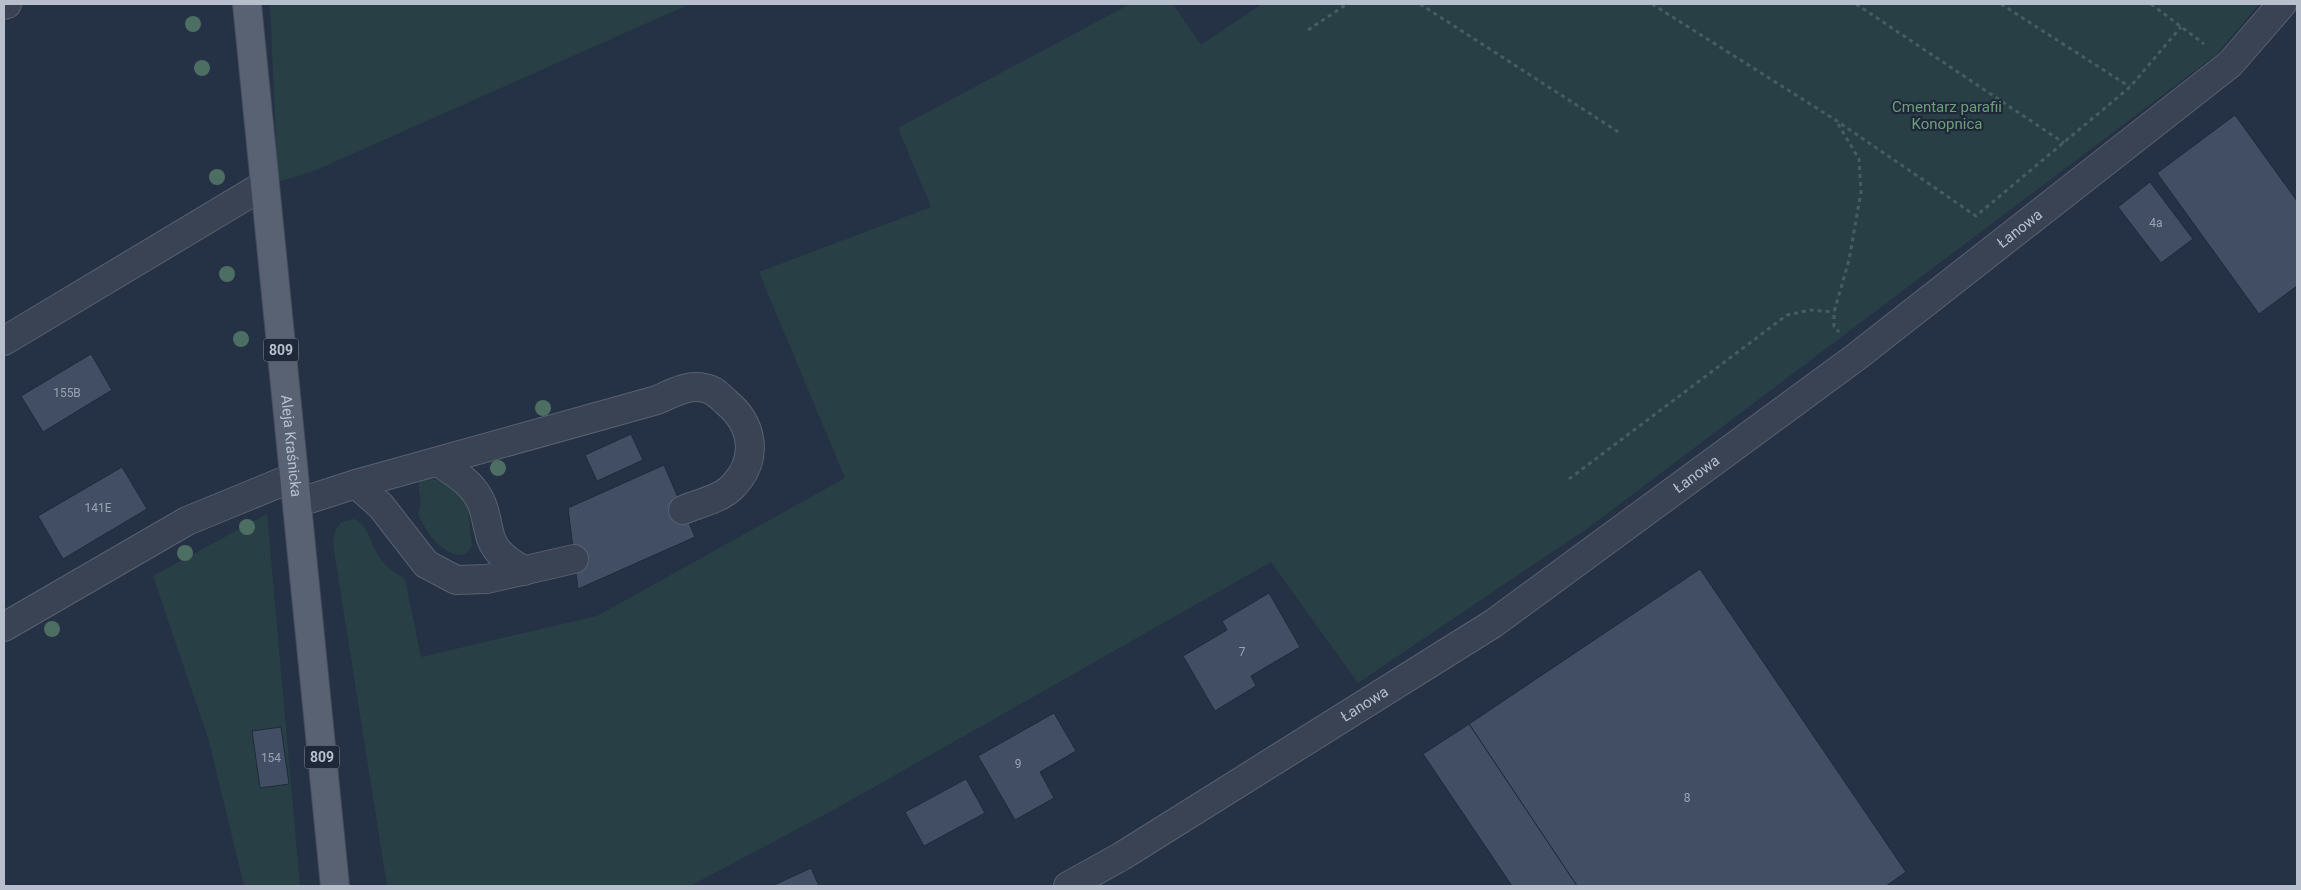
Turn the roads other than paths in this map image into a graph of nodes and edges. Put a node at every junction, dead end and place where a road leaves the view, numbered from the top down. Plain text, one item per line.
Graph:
1 (247, 4) edge
2 (2282, 4) edge
3 (264, 185) junction
4 (4, 341) edge
5 (438, 462) junction
6 (356, 484) junction
7 (296, 490) junction
8 (683, 510) dead end
9 (574, 559) dead end
10 (524, 570) junction
11 (4, 627) edge
12 (335, 886) edge
13 (1068, 886) edge

1 - 3 main road, Aleja Kraśnicka / 809
2 - 13 street, Łanowa
3 - 4 street
3 - 7 main road, Aleja Kraśnicka / 809
5 - 6 street
5 - 8 street
5 - 10 street
6 - 7 street
6 - 10 street
7 - 11 street
7 - 12 main road, Aleja Kraśnicka / 809
9 - 10 street

